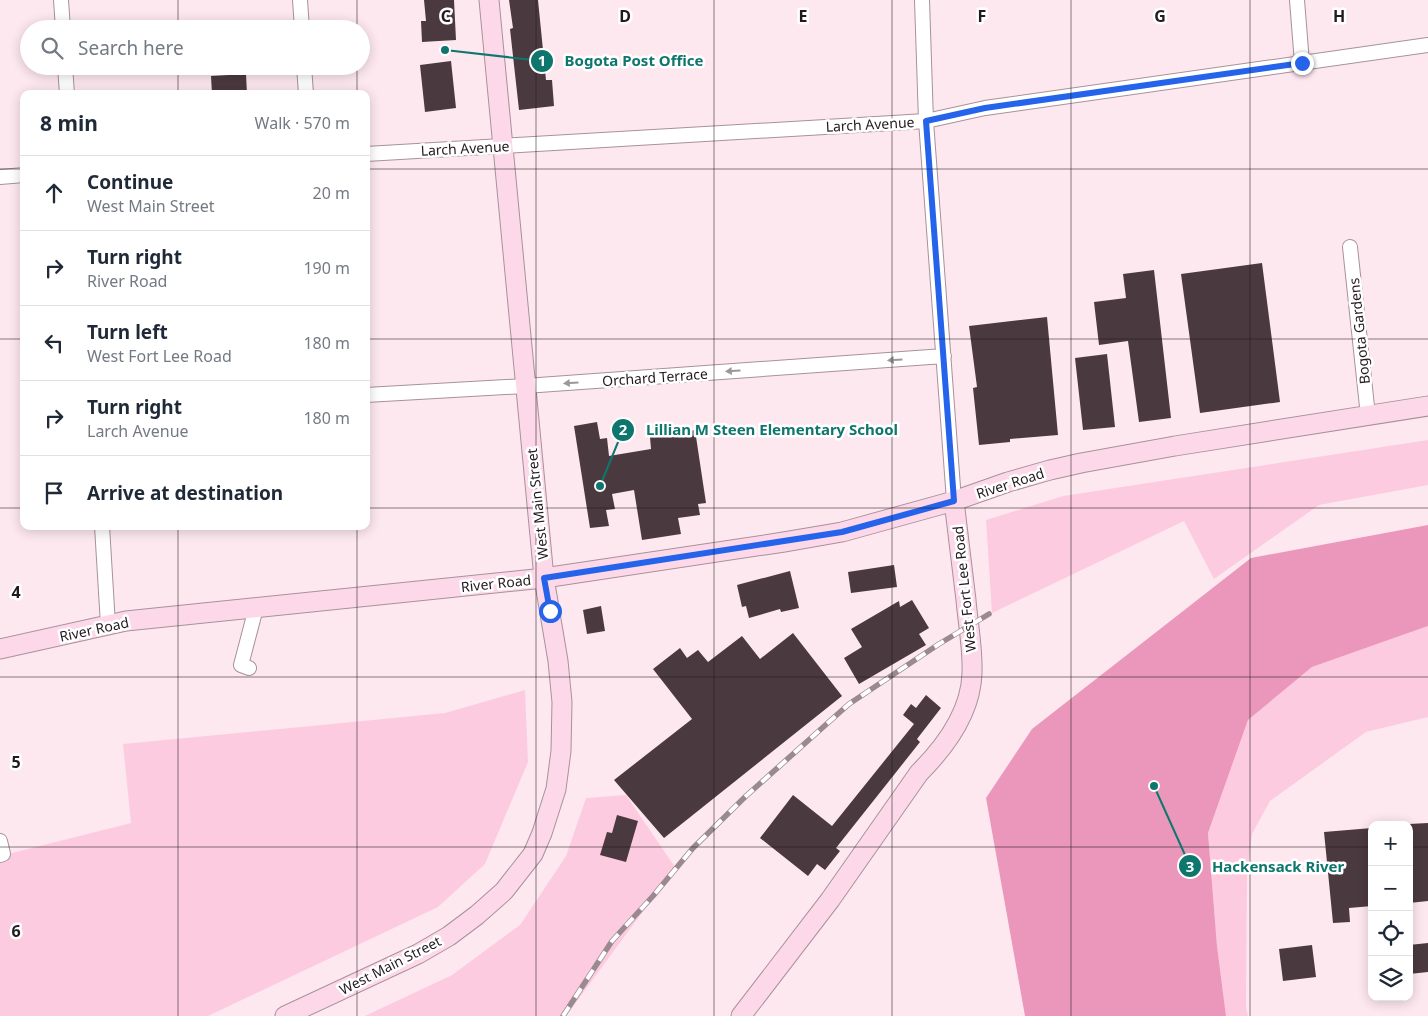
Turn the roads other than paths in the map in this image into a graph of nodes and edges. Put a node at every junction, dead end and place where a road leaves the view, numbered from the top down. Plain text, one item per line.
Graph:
1 (61, 0) edge
2 (300, 0) edge
3 (489, 0) edge
4 (922, 0) edge
5 (1297, 0) edge
6 (62, 20) edge
7 (301, 20) edge
8 (1428, 45) edge
9 (1302, 63) junction
10 (66, 75) edge
11 (305, 75) edge
12 (67, 90) edge
13 (306, 90) edge
14 (926, 121) junction
15 (502, 146) junction
16 (370, 154) edge
17 (20, 175) edge
18 (0, 177) edge
19 (1350, 247) dead end
20 (944, 356) junction
21 (525, 386) junction
22 (370, 395) edge
23 (1428, 406) edge
24 (1368, 416) junction
25 (954, 501) junction
26 (102, 530) edge
27 (544, 578) junction
28 (256, 608) junction
29 (108, 625) junction
30 (0, 649) edge
31 (249, 668) dead end
32 (285, 1016) edge
33 (741, 1016) edge

1 - 6 street
2 - 7 street
3 - 15 main road, West Main Street
4 - 14 street, West Fort Lee Road
5 - 9 street
8 - 9 street, Larch Avenue
9 - 14 street, Larch Avenue
10 - 12 street
11 - 13 street
14 - 15 street, Larch Avenue
14 - 20 street, West Fort Lee Road
15 - 16 street, Larch Avenue
15 - 21 main road, West Main Street
17 - 18 street
19 - 24 street, Bogota Gardens
20 -> 21 street, Orchard Terrace
20 - 25 street, West Fort Lee Road
21 - 22 street, Orchard Terrace
21 - 27 main road, West Main Street
23 - 24 main road, River Road
24 - 25 main road, River Road
25 - 27 main road, River Road
25 - 33 main road, West Fort Lee Road
26 - 29 street
27 - 28 main road, River Road
27 - 32 main road, West Main Street
28 - 29 main road, River Road
28 - 31 street
29 - 30 main road, River Road

